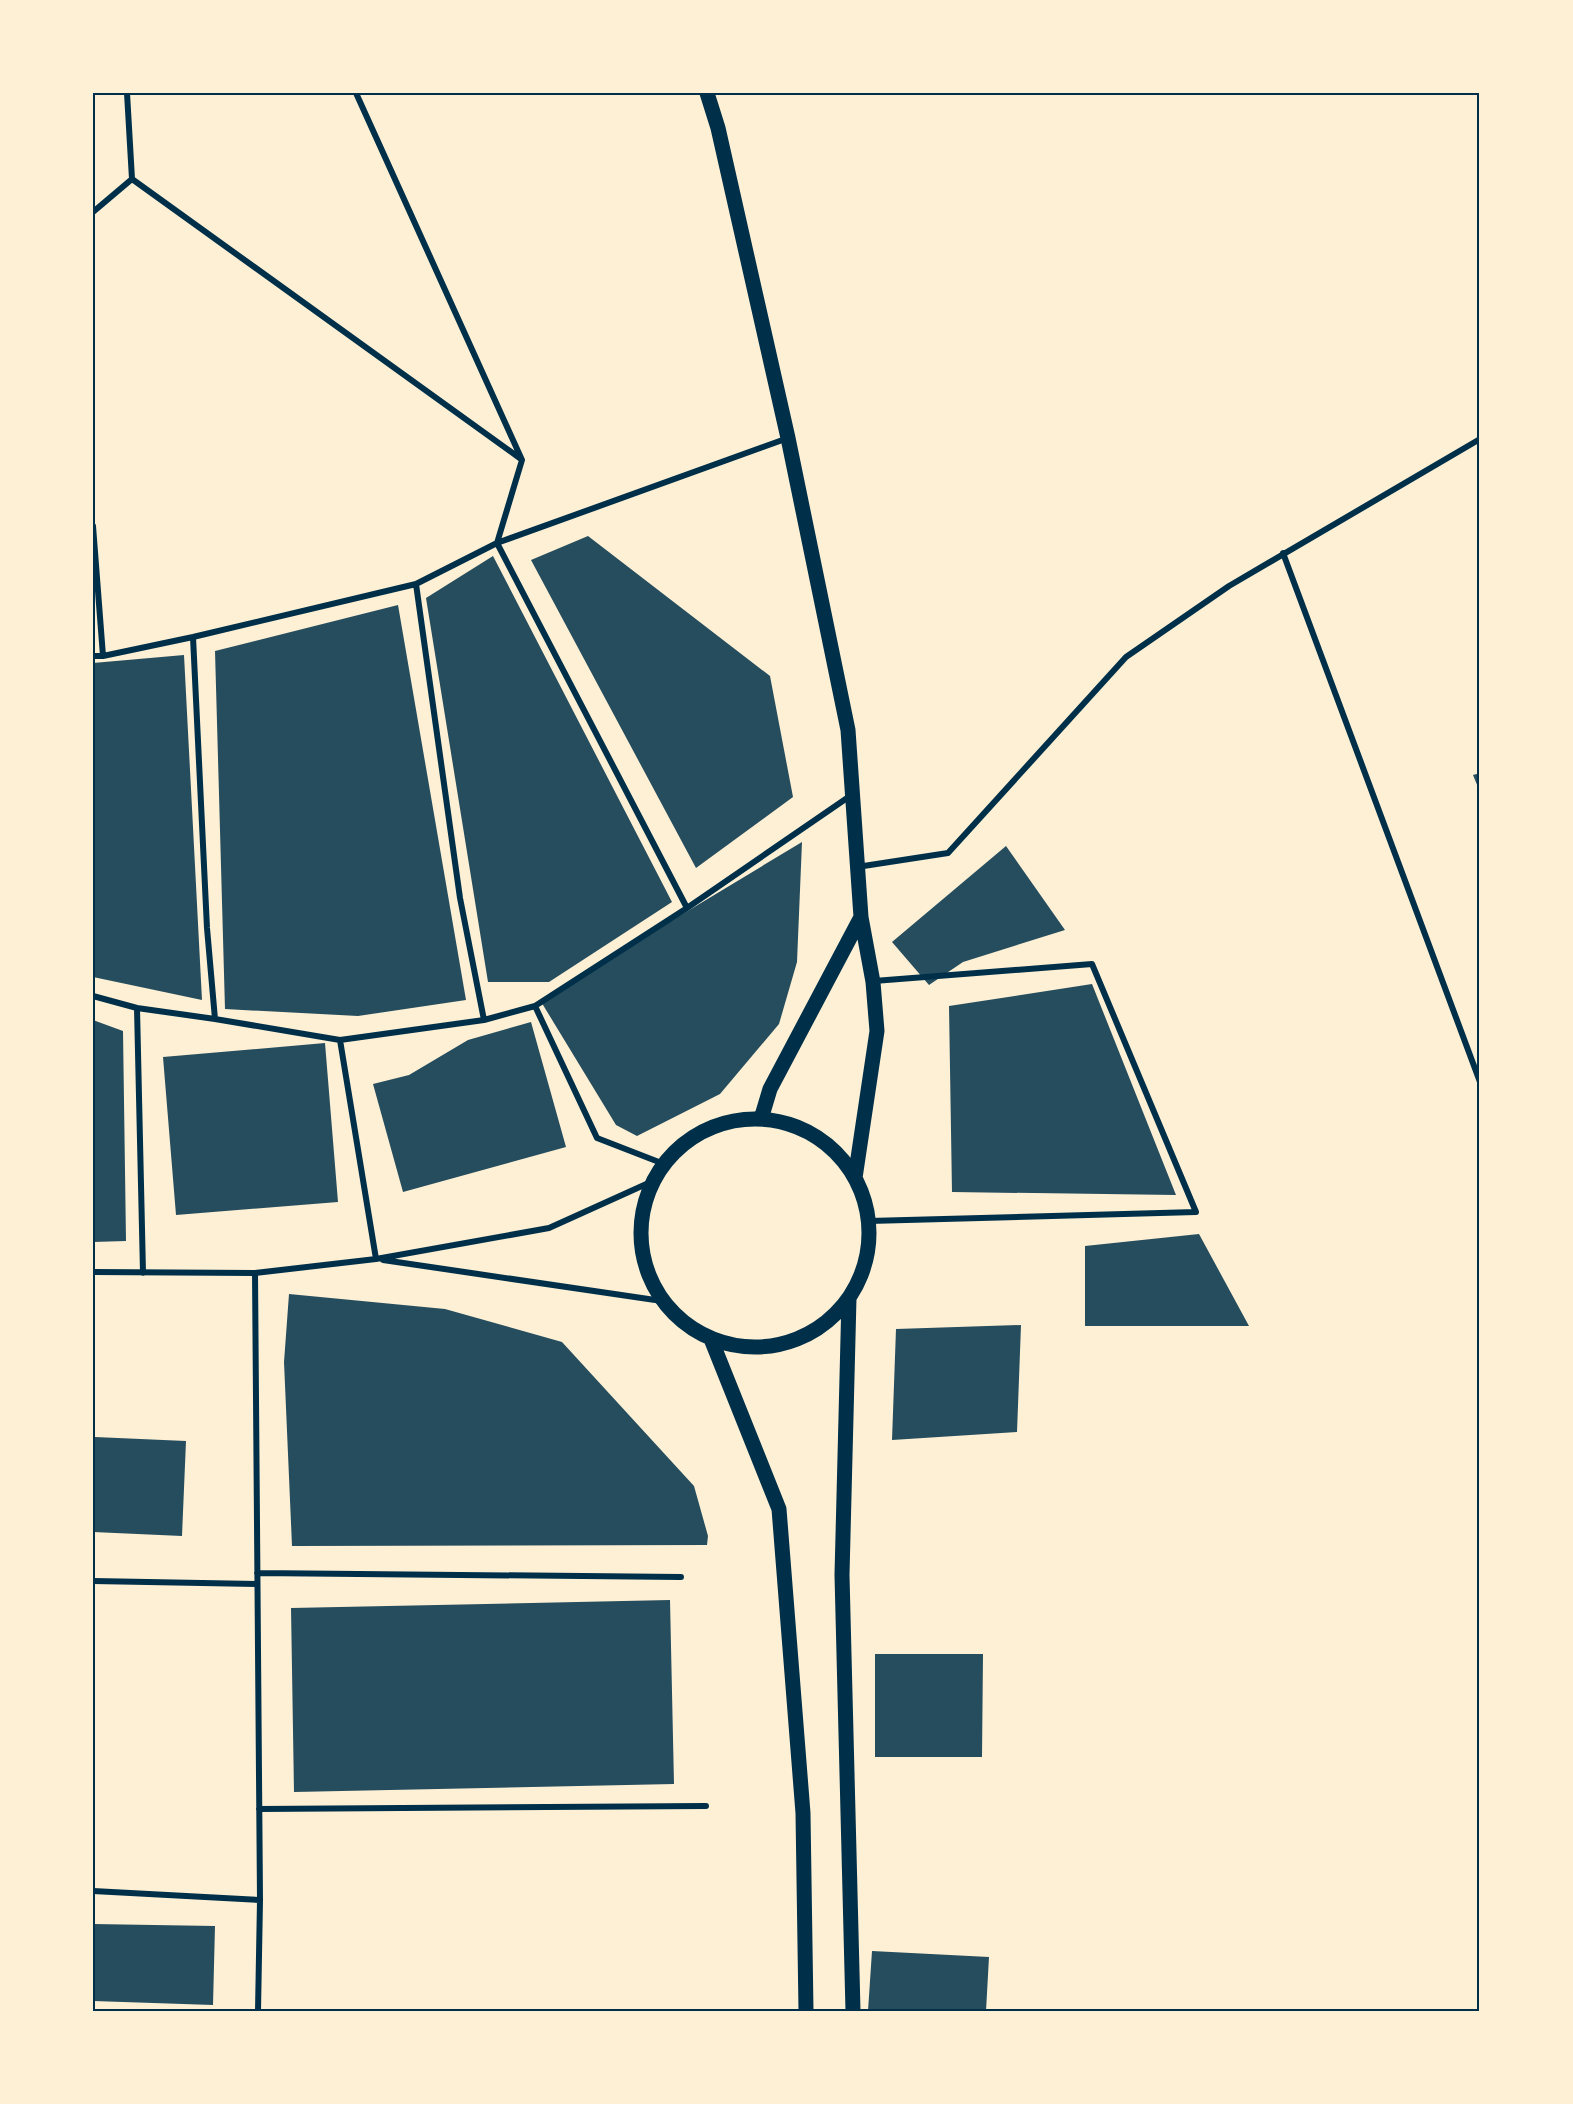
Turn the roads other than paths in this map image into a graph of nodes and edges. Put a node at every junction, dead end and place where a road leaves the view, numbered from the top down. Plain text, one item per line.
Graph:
1 (127, 93) edge
2 (356, 93) edge
3 (706, 93) edge
4 (132, 179) junction
5 (93, 212) edge
6 (788, 438) junction
7 (1480, 439) edge
8 (522, 460) junction
9 (93, 526) edge
10 (497, 543) junction
11 (1283, 553) junction
12 (416, 584) junction
13 (193, 637) junction
14 (93, 656) edge
15 (103, 656) junction
16 (853, 794) junction
17 (856, 867) junction
18 (687, 908) junction
19 (861, 917) junction
20 (873, 981) junction
21 (93, 996) edge
22 (535, 1006) junction
23 (137, 1008) junction
24 (215, 1019) junction
25 (484, 1020) junction
26 (340, 1040) junction
27 (1480, 1082) edge
28 (761, 1119) junction
29 (664, 1164) junction
30 (855, 1178) junction
31 (653, 1181) junction
32 (869, 1221) junction
33 (376, 1259) junction
34 (93, 1272) edge
35 (143, 1273) junction
36 (255, 1273) junction
37 (849, 1298) junction
38 (662, 1301) junction
39 (711, 1339) junction
40 (257, 1573) junction
41 (681, 1577) dead end
42 (93, 1581) edge
43 (257, 1584) junction
44 (706, 1806) dead end
45 (259, 1809) junction
46 (93, 1891) edge
47 (260, 1899) junction
48 (258, 2011) edge
49 (806, 2011) edge
50 (853, 2011) edge

1 - 4 street
2 - 8 street
3 - 6 main road
4 - 5 street
4 - 8 street
6 - 10 street
6 - 16 main road
7 - 11 street
8 - 10 street
9 - 15 street
10 - 12 street
10 - 18 street
11 - 17 street
11 - 27 street
12 - 13 street
12 - 25 street
13 - 15 street
13 - 24 street
14 - 15 street
16 - 17 main road
16 - 18 street
17 - 19 main road
18 - 22 street
19 - 20 main road
19 - 28 main road
20 - 30 main road
20 - 32 street
21 - 23 street
22 - 25 street
22 - 29 street
23 - 24 street
23 - 35 street
24 - 26 street
25 - 26 street
26 - 33 street
28 - 29 main road
28 - 30 main road
29 - 31 main road
30 - 32 main road
31 - 33 street
31 - 38 main road
32 - 37 main road
33 - 36 street
33 - 38 street
34 - 35 street
35 - 36 street
36 - 40 street
37 - 39 main road
37 - 50 main road
38 - 39 main road
39 - 49 main road
40 - 41 street
40 - 43 street
42 - 43 street
43 - 45 street
44 - 45 street
45 - 47 street
46 - 47 street
47 - 48 street

